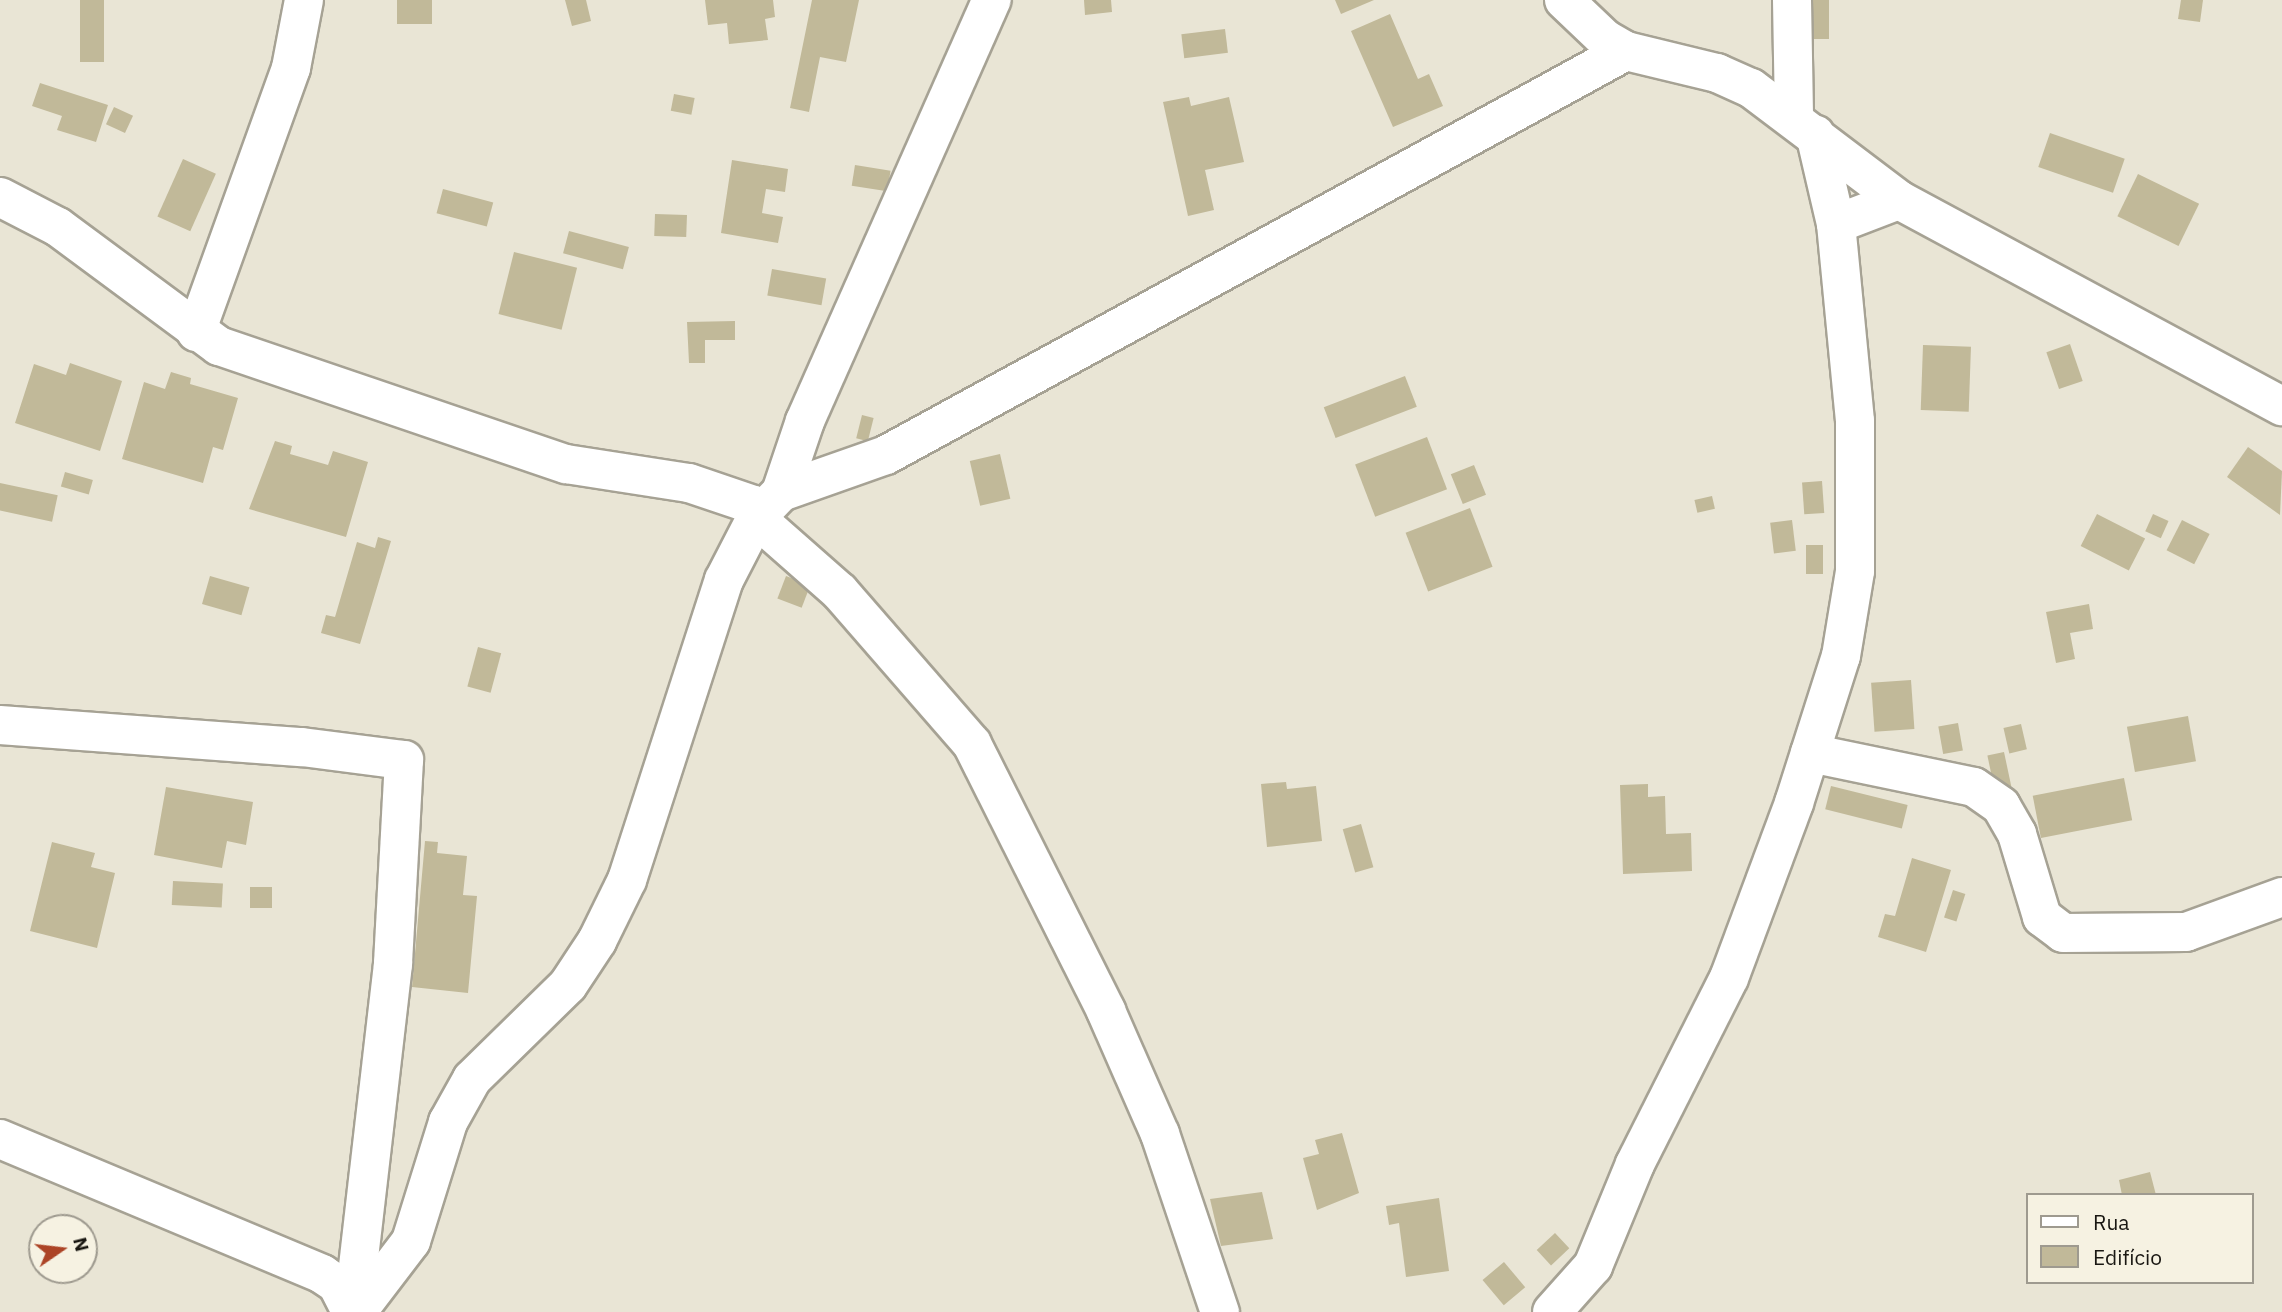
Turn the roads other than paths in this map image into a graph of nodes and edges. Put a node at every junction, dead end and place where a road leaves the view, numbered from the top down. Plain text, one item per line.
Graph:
1 (304, 0) edge
2 (992, 0) edge
3 (1564, 0) edge
4 (1793, 0) edge
5 (1626, 51) junction
6 (1805, 126) junction
7 (0, 197) edge
8 (1899, 200) junction
9 (1836, 224) junction
10 (196, 332) junction
11 (2282, 406) edge
12 (768, 505) junction
13 (0, 724) edge
14 (1810, 753) junction
15 (2282, 897) edge
16 (0, 1139) edge
17 (354, 1312) edge
18 (1220, 1312) edge
19 (1552, 1312) edge

1 - 10 street
2 - 12 street
3 - 5 street
4 - 6 street
5 - 6 street
5 - 12 street
6 - 8 street
6 - 9 street
7 - 10 street
8 - 9 street
8 - 11 street
9 - 14 street
10 - 12 street
12 - 17 street
12 - 18 street
13 - 17 street
14 - 15 street
14 - 19 street
16 - 17 street

